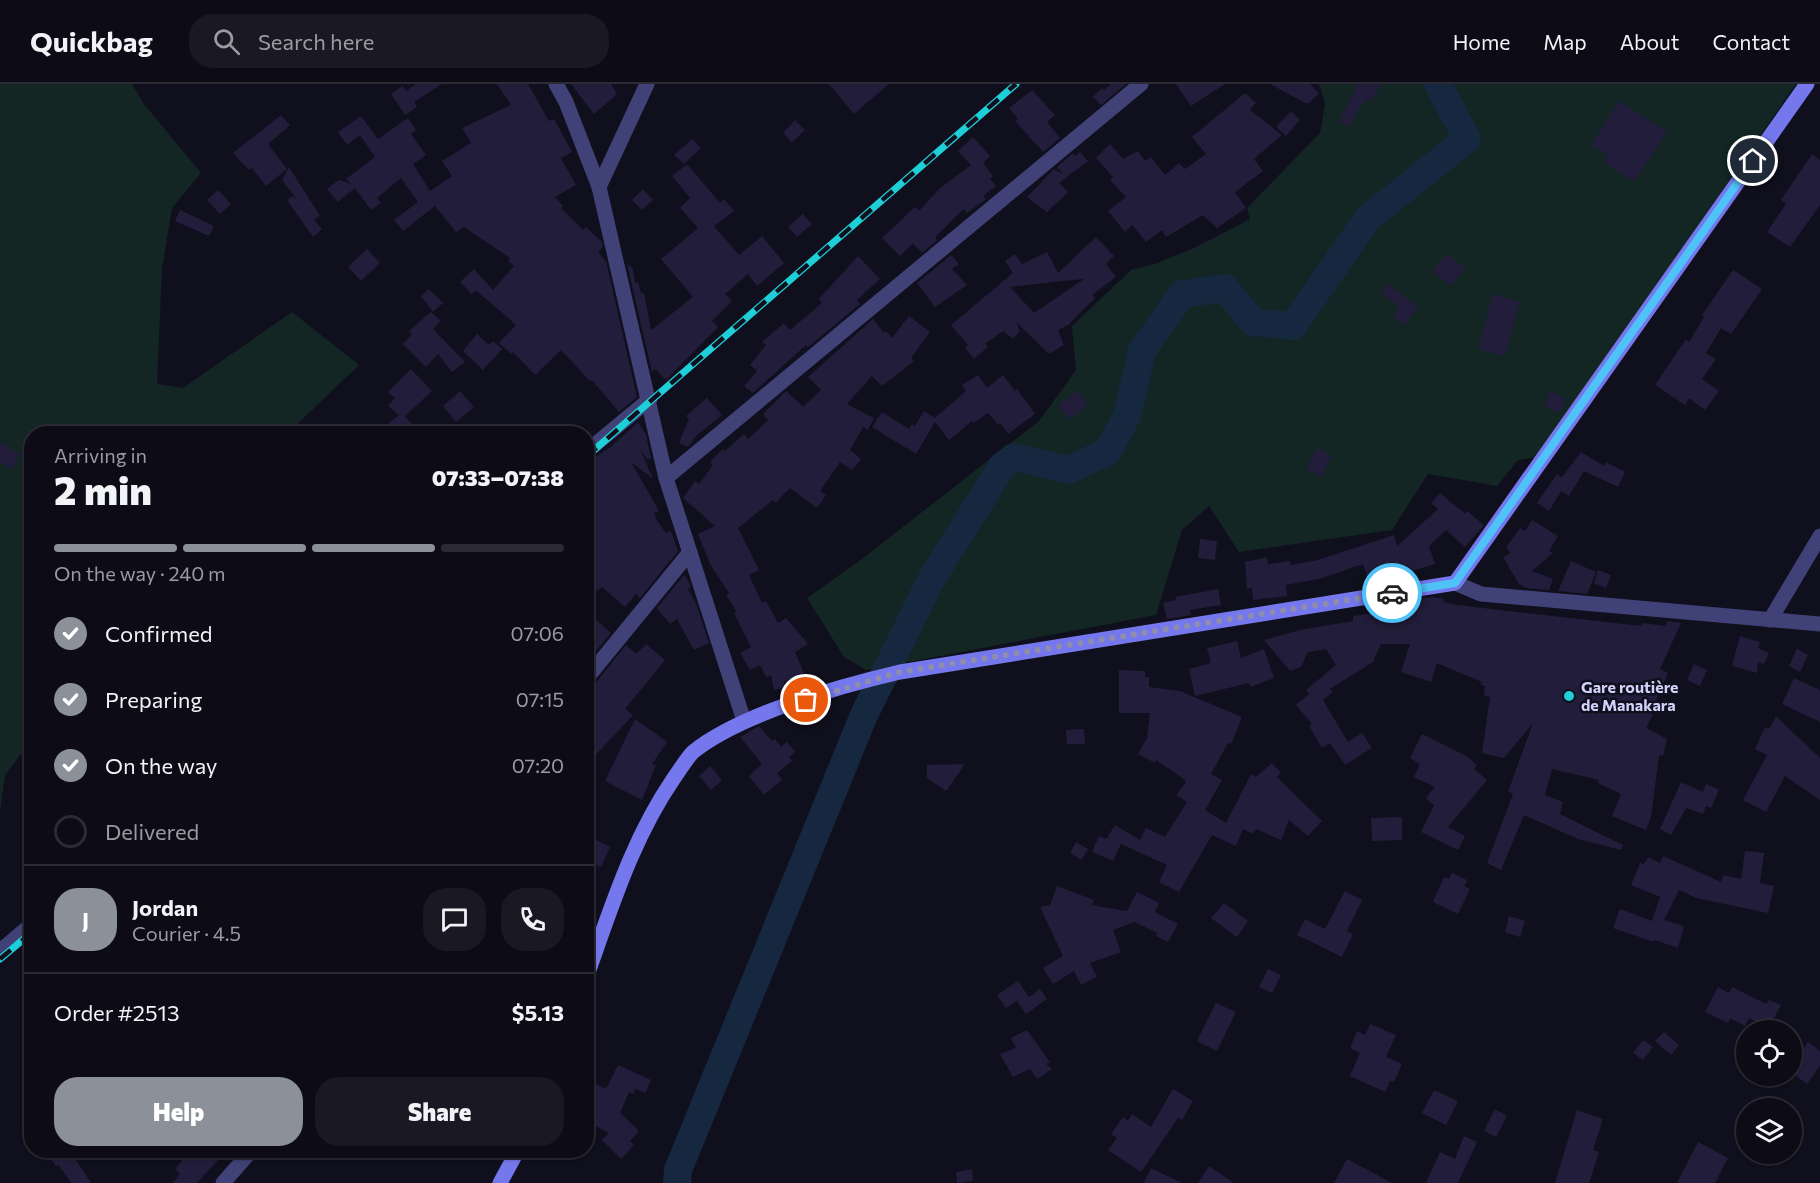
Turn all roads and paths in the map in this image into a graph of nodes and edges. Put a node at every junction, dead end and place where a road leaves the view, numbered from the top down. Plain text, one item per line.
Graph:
1 (556, 84) edge
2 (647, 84) edge
3 (1141, 84) edge
4 (1807, 84) edge
5 (599, 187) junction
6 (650, 399) junction
7 (594, 445) edge
8 (666, 478) junction
9 (1820, 536) edge
10 (690, 552) junction
11 (1455, 583) junction
12 (1770, 620) junction
13 (1820, 624) edge
14 (594, 669) edge
15 (744, 721) junction
16 (24, 931) edge
17 (0, 951) edge
18 (594, 956) edge
19 (245, 1158) edge
20 (514, 1158) edge
21 (224, 1183) edge
22 (500, 1183) edge

1 - 5 street
2 - 5 street
3 - 8 street
4 - 11 main road
5 - 6 street
6 - 7 street
6 - 8 street
8 - 10 street
9 - 12 street
10 - 14 street
10 - 15 street
11 - 12 street
11 - 15 main road
12 - 13 street
15 - 18 main road
16 - 17 street
19 - 21 street
20 - 22 main road

